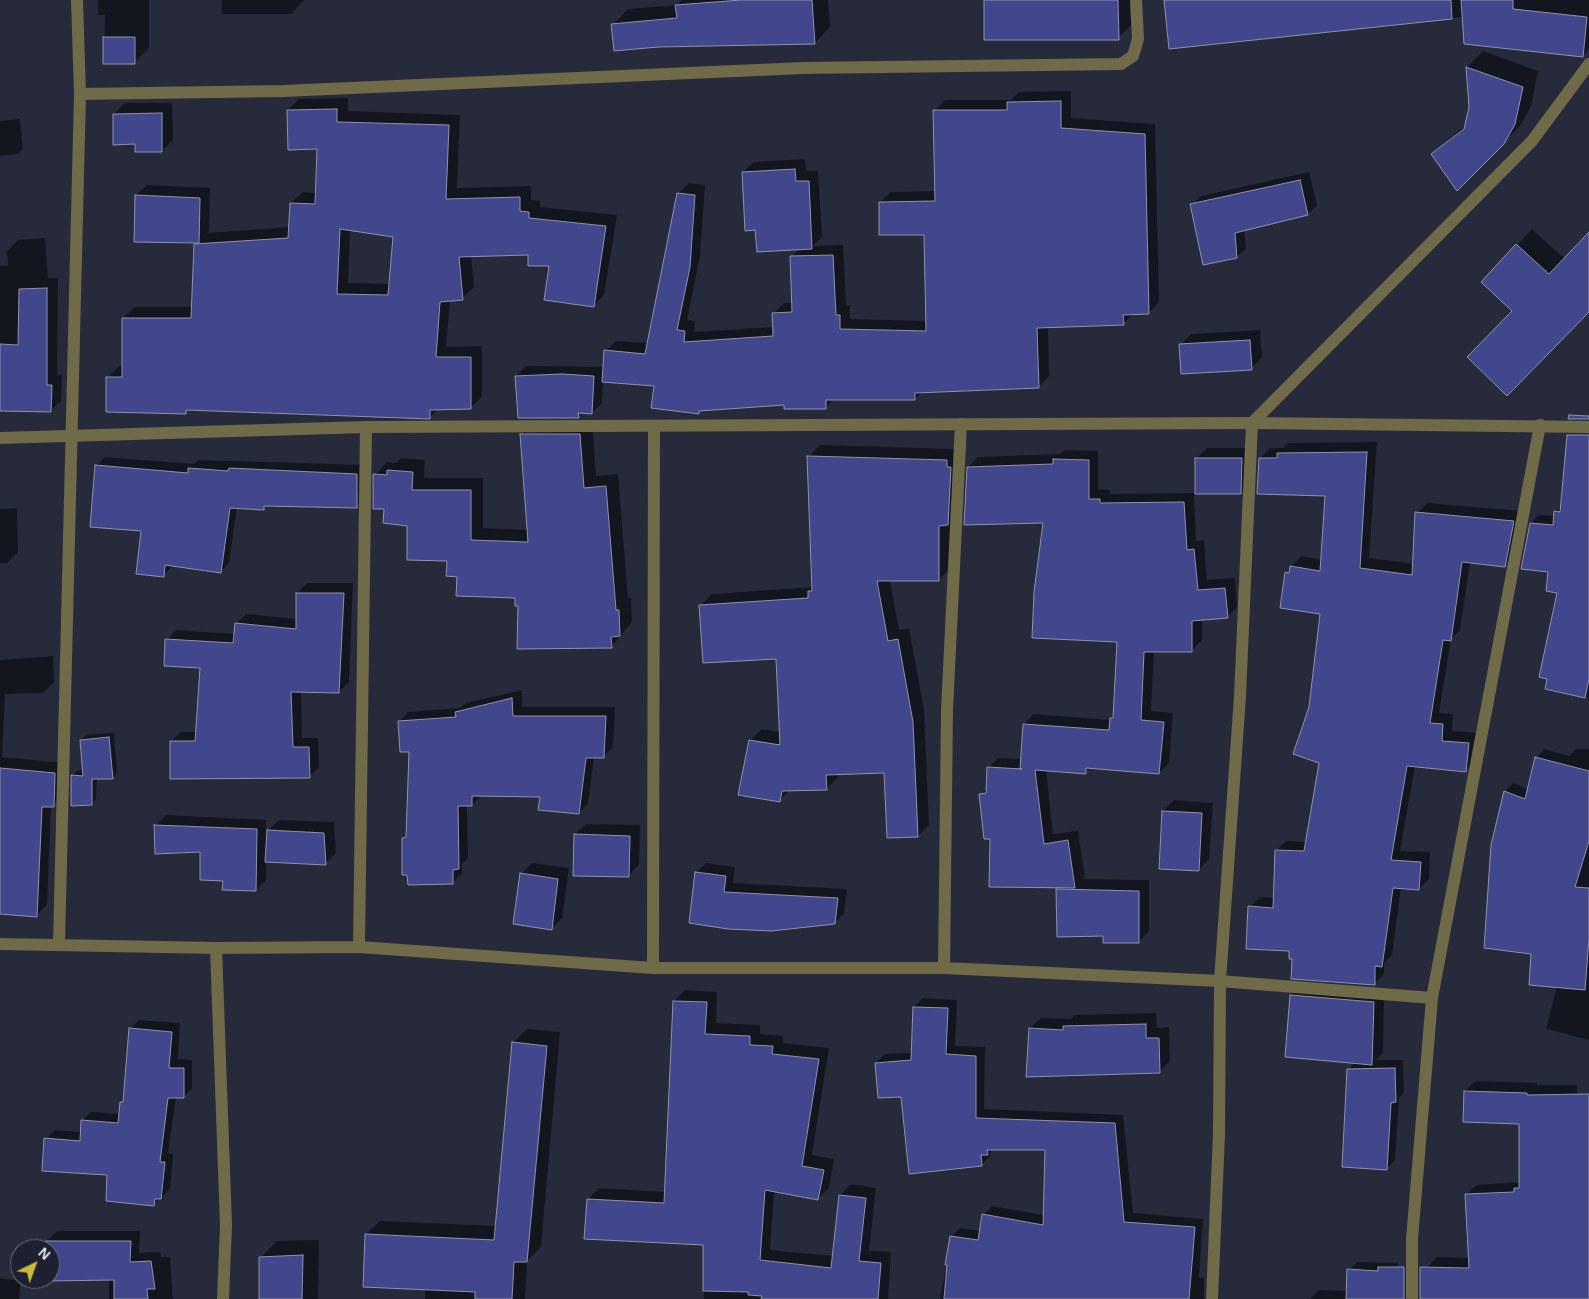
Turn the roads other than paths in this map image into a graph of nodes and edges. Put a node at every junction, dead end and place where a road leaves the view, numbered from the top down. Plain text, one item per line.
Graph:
1 (77, 0) edge
2 (1136, 0) edge
3 (1589, 64) edge
4 (80, 94) junction
5 (961, 424) junction
6 (1252, 424) junction
7 (1540, 425) junction
8 (654, 426) junction
9 (1589, 426) edge
10 (366, 427) junction
11 (71, 436) junction
12 (0, 438) edge
13 (59, 943) junction
14 (0, 944) edge
15 (359, 947) junction
16 (216, 948) junction
17 (653, 968) junction
18 (944, 968) junction
19 (1220, 981) junction
20 (1432, 998) junction
21 (223, 1299) edge
22 (1212, 1299) edge
23 (1412, 1299) edge

1 - 4 street
2 - 4 street
3 - 6 street
4 - 11 street
5 - 6 street
5 - 8 street
5 - 18 street
6 - 7 street
6 - 19 street
7 - 9 street
7 - 20 street
8 - 10 street
8 - 17 street
10 - 11 street
10 - 15 street
11 - 12 street
11 - 13 street
13 - 14 street
13 - 16 street
15 - 16 street
15 - 17 street
16 - 21 street
17 - 18 street
18 - 19 street
19 - 20 street
19 - 22 street
20 - 23 street

